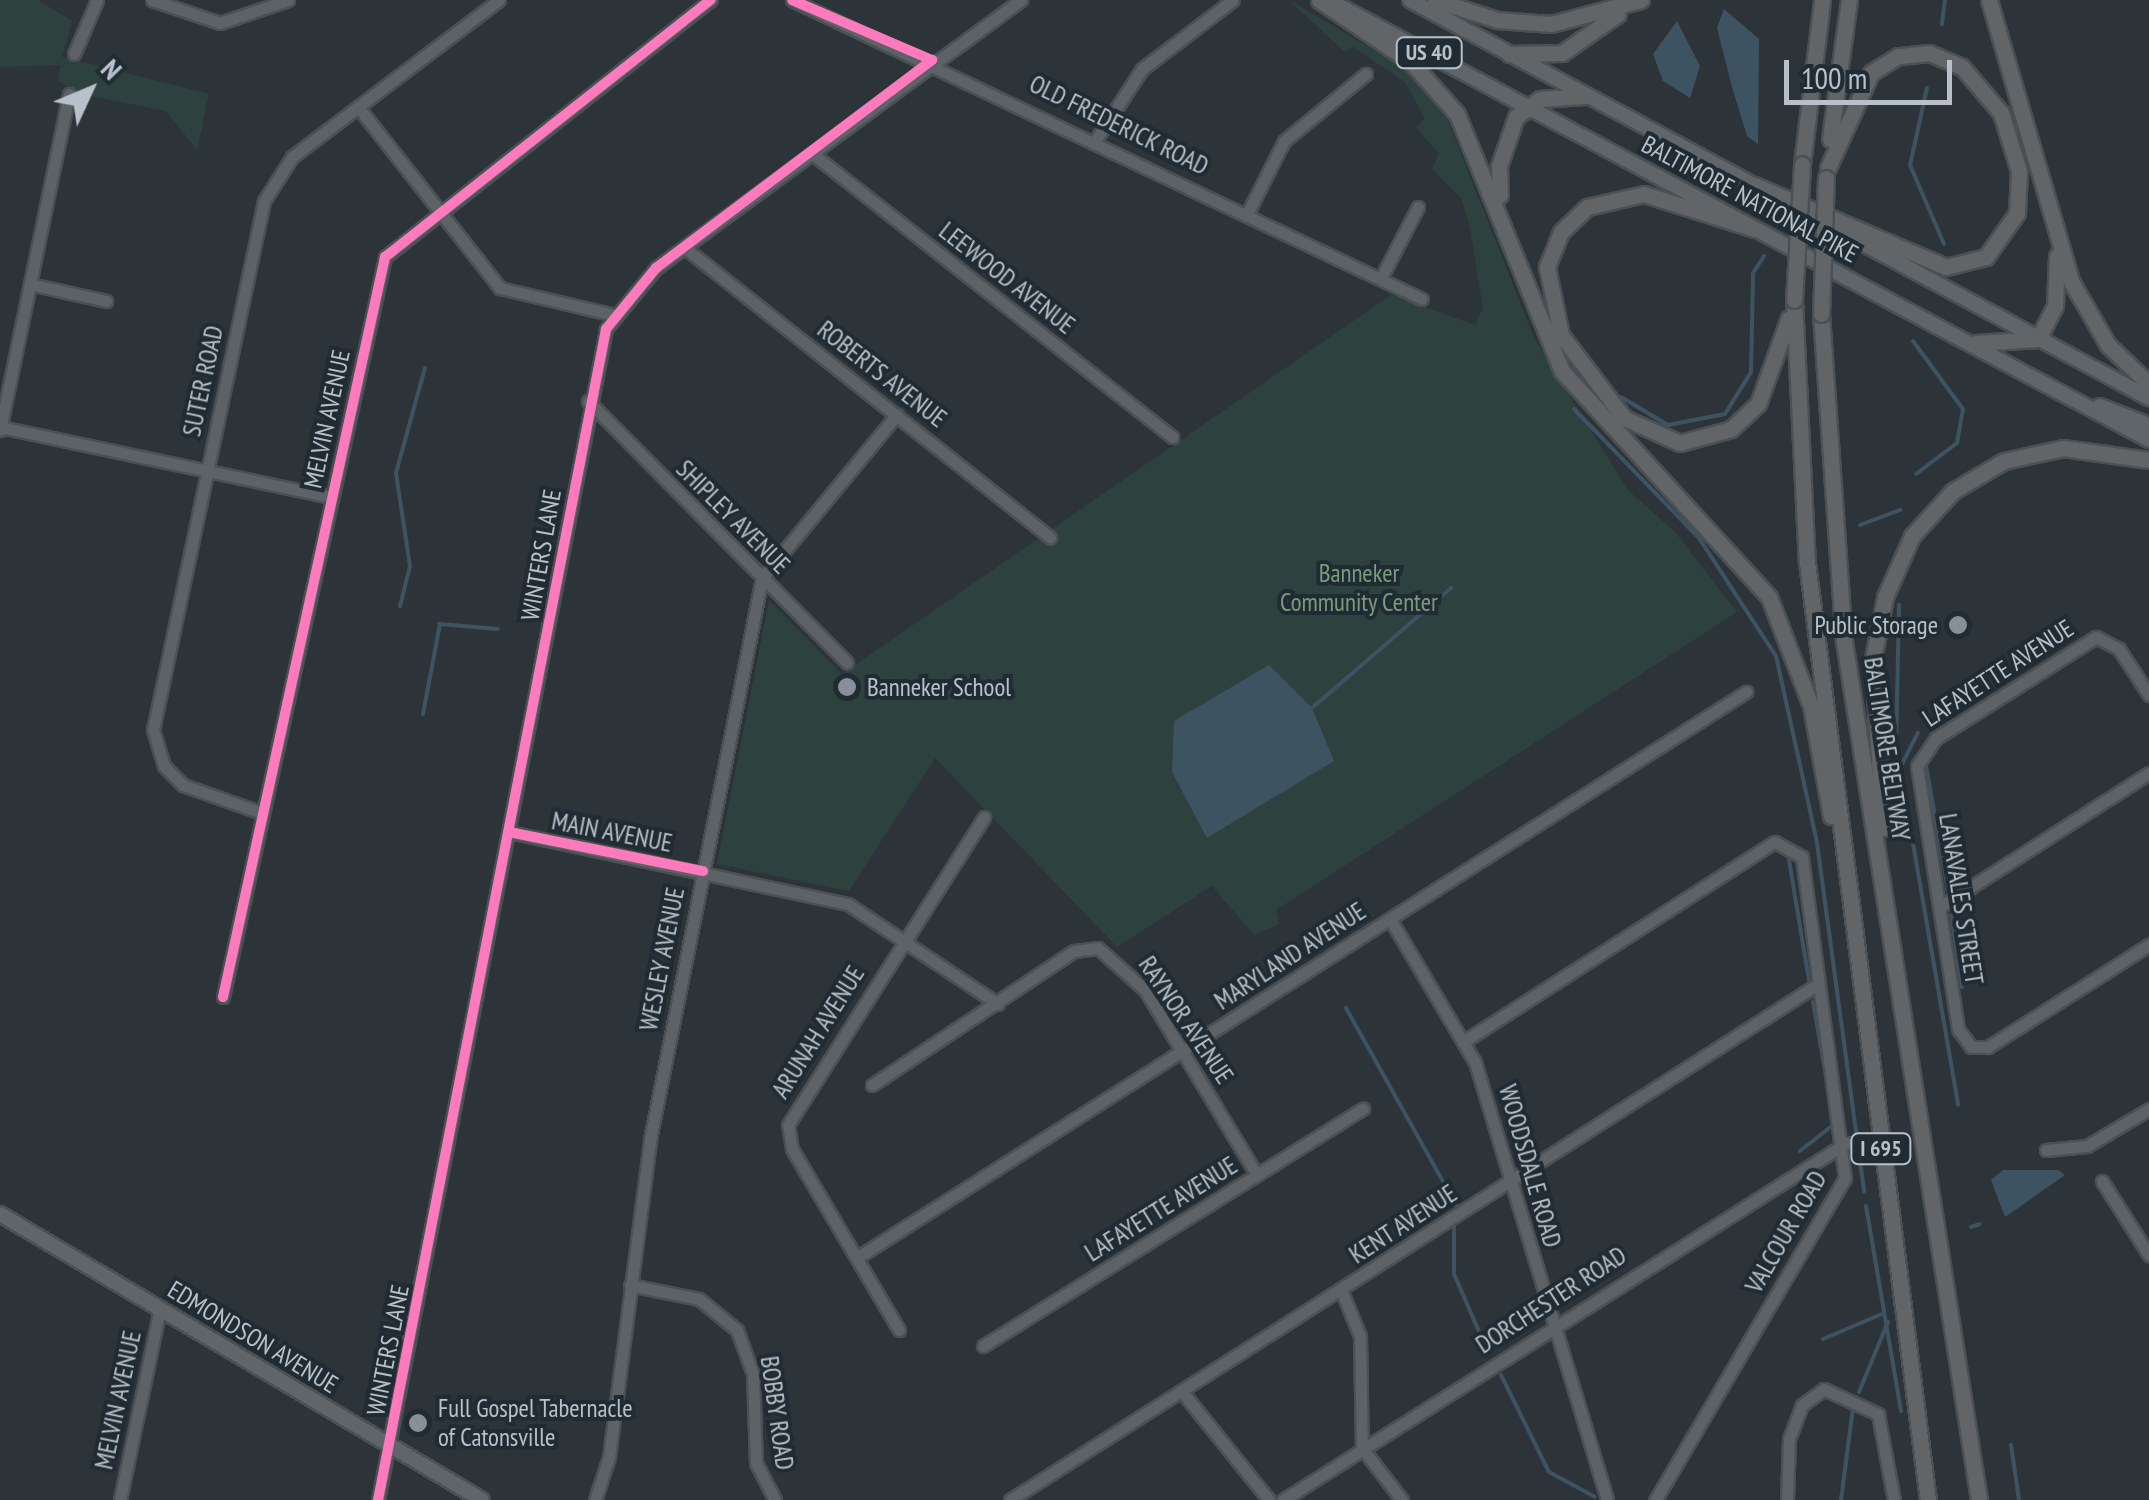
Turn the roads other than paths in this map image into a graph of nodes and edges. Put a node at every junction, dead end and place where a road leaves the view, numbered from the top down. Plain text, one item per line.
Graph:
1 (96, 0) edge
2 (152, 0) edge
3 (288, 0) edge
4 (500, 0) edge
5 (710, 0) edge
6 (1021, 0) edge
7 (1233, 0) edge
8 (1319, 0) edge
9 (1329, 0) edge
10 (1410, 0) edge
11 (1435, 0) edge
12 (1641, 0) edge
13 (1822, 0) edge
14 (1849, 0) edge
15 (1989, 0) edge
16 (798, 1) edge
17 (1624, 8) junction
18 (74, 54) dead end
19 (1508, 54) junction
20 (932, 60) junction
21 (1366, 74) dead end
22 (69, 94) dead end
23 (1585, 96) junction
24 (358, 107) junction
25 (1529, 107) junction
26 (1096, 138) junction
27 (814, 155) junction
28 (1827, 173) junction
29 (1754, 184) junction
30 (1418, 207) dead end
31 (436, 209) junction
32 (1247, 214) junction
33 (1502, 214) junction
34 (1755, 228) junction
35 (2054, 237) junction
36 (686, 248) junction
37 (1381, 278) junction
38 (30, 284) junction
39 (1422, 300) dead end
40 (1794, 300) junction
41 (106, 301) dead end
42 (614, 315) junction
43 (2038, 339) junction
44 (1976, 343) junction
45 (2149, 384) edge
46 (2061, 393) junction
47 (2149, 398) edge
48 (588, 401) junction
49 (897, 414) junction
50 (2149, 425) edge
51 (0, 429) edge
52 (1172, 436) dead end
53 (2149, 440) edge
54 (2149, 460) edge
55 (207, 470) junction
56 (331, 496) junction
57 (1050, 537) dead end
58 (762, 578) junction
59 (847, 663) dead end
60 (1746, 692) dead end
61 (2149, 695) edge
62 (1919, 754) joint
63 (2149, 774) edge
64 (262, 813) junction
65 (984, 817) dead end
66 (514, 833) junction
67 (702, 871) junction
68 (1940, 908) junction
69 (1390, 919) junction
70 (905, 938) junction
71 (2149, 944) edge
72 (1855, 963) junction
73 (1818, 984) junction
74 (1899, 991) junction
75 (223, 997) dead end
76 (998, 1004) junction
77 (1466, 1040) junction
78 (1184, 1051) junction
79 (872, 1084) dead end
80 (1363, 1109) dead end
81 (2149, 1109) edge
82 (1846, 1144) junction
83 (2046, 1150) dead end
84 (1258, 1175) junction
85 (2102, 1181) dead end
86 (1512, 1182) junction
87 (0, 1214) edge
88 (2149, 1255) edge
89 (858, 1257) junction
90 (630, 1285) junction
91 (1342, 1292) junction
92 (160, 1309) junction
93 (1554, 1325) junction
94 (900, 1330) dead end
95 (983, 1346) dead end
96 (1183, 1393) junction
97 (390, 1445) junction
98 (1362, 1448) junction
99 (120, 1500) edge
100 (378, 1500) edge
101 (482, 1500) edge
102 (595, 1500) edge
103 (776, 1500) edge
104 (1010, 1500) edge
105 (1269, 1500) edge
106 (1283, 1500) edge
107 (1402, 1500) edge
108 (1607, 1500) edge
109 (1655, 1500) edge
110 (1788, 1500) edge
111 (1894, 1500) edge
112 (1928, 1500) edge
113 (1979, 1500) edge

1 - 18 street
2 - 3 street
4 - 24 street, SUTER ROAD
5 - 31 street, MELVIN AVENUE
6 - 20 street
7 - 26 street
8 - 33 highway
9 - 25 main road, BALTIMORE NATIONAL PIKE / US 40
10 - 19 main road, BALTIMORE NATIONAL PIKE / US 40
11 - 17 highway
12 - 17 highway
13 - 40 highway, BALTIMORE BELTWAY / I 695, bridge
14 - 28 highway, BALTIMORE BELTWAY / I 695
15 - 35 highway
16 - 20 street, OLD FREDERICK ROAD
17 - 19 highway
19 - 23 main road, BALTIMORE NATIONAL PIKE / US 40
20 - 26 street, OLD FREDERICK ROAD
20 - 27 street
21 - 32 street
22 - 38 street
23 - 25 highway
23 - 29 main road, BALTIMORE NATIONAL PIKE / US 40
24 - 31 street
24 - 55 street, SUTER ROAD
25 - 33 highway
25 - 34 main road, BALTIMORE NATIONAL PIKE / US 40
26 - 32 street, OLD FREDERICK ROAD
27 - 36 street
27 - 52 street, LEEWOOD AVENUE
28 - 29 highway
28 - 74 highway, BALTIMORE BELTWAY / I 695, bridge
29 - 43 main road, BALTIMORE NATIONAL PIKE / US 40
30 - 37 street
31 - 42 street
31 - 56 street, MELVIN AVENUE
32 - 37 street, OLD FREDERICK ROAD
33 - 72 highway
34 - 40 highway
34 - 44 main road, BALTIMORE NATIONAL PIKE / US 40
35 - 43 highway
35 - 45 highway
36 - 42 street
36 - 49 street, ROBERTS AVENUE
37 - 39 street, OLD FREDERICK ROAD
38 - 41 street
38 - 51 street
40 - 72 highway, BALTIMORE BELTWAY / I 695
42 - 48 street, WINTERS LANE
43 - 44 highway
43 - 47 main road, BALTIMORE NATIONAL PIKE / US 40
44 - 46 main road, BALTIMORE NATIONAL PIKE / US 40
46 - 50 main road
46 - 53 main road, BALTIMORE NATIONAL PIKE / US 40
48 - 58 street, SHIPLEY AVENUE
48 - 66 street, WINTERS LANE
49 - 57 street, ROBERTS AVENUE
49 - 58 street, WESLEY AVENUE
51 - 55 street
54 - 74 highway
55 - 56 street
55 - 64 street, SUTER ROAD
56 - 64 street, MELVIN AVENUE
58 - 59 street, SHIPLEY AVENUE
58 - 67 street, WESLEY AVENUE
60 - 69 street, MARYLAND AVENUE
61 - 62 street, LAFAYETTE AVENUE
62 - 68 street, LANAVALES STREET
63 - 68 street
64 - 75 street, MELVIN AVENUE
65 - 70 street, ARUNAH AVENUE
66 - 67 street, MAIN AVENUE
66 - 97 street, WINTERS LANE
67 - 70 street, MAIN AVENUE
67 - 90 street, WESLEY AVENUE
68 - 71 street, LANAVALES STREET
69 - 77 street, WOODSDALE ROAD
69 - 78 street, MARYLAND AVENUE
70 - 76 street, MAIN AVENUE
70 - 89 street, ARUNAH AVENUE
72 - 112 highway, BALTIMORE BELTWAY / I 695
73 - 77 street, VALCOUR ROAD
73 - 82 street, VALCOUR ROAD
73 - 86 street, KENT AVENUE
74 - 113 highway, BALTIMORE BELTWAY / I 695
76 - 78 street, RAYNOR AVENUE
76 - 79 street, RAYNOR AVENUE
77 - 86 street, WOODSDALE ROAD
78 - 84 street, RAYNOR AVENUE
78 - 89 street, MARYLAND AVENUE
80 - 84 street, LAFAYETTE AVENUE
81 - 83 street
82 - 93 street, DORCHESTER ROAD
82 - 109 street, VALCOUR ROAD
84 - 95 street, LAFAYETTE AVENUE
85 - 88 street
86 - 91 street, KENT AVENUE
86 - 93 street, WOODSDALE ROAD
87 - 92 main road, EDMONDSON AVENUE
89 - 94 street, ARUNAH AVENUE
90 - 102 street, WESLEY AVENUE
90 - 103 street, BOBBY ROAD
91 - 96 street, KENT AVENUE
91 - 98 street
92 - 97 main road, EDMONDSON AVENUE
92 - 99 street, MELVIN AVENUE
93 - 98 street, DORCHESTER ROAD
93 - 108 street, WOODSDALE ROAD
96 - 104 street, KENT AVENUE
96 - 105 street
97 - 100 street, WINTERS LANE
97 - 101 main road, EDMONDSON AVENUE
98 - 106 street, DORCHESTER ROAD
98 - 107 street
110 - 111 street

